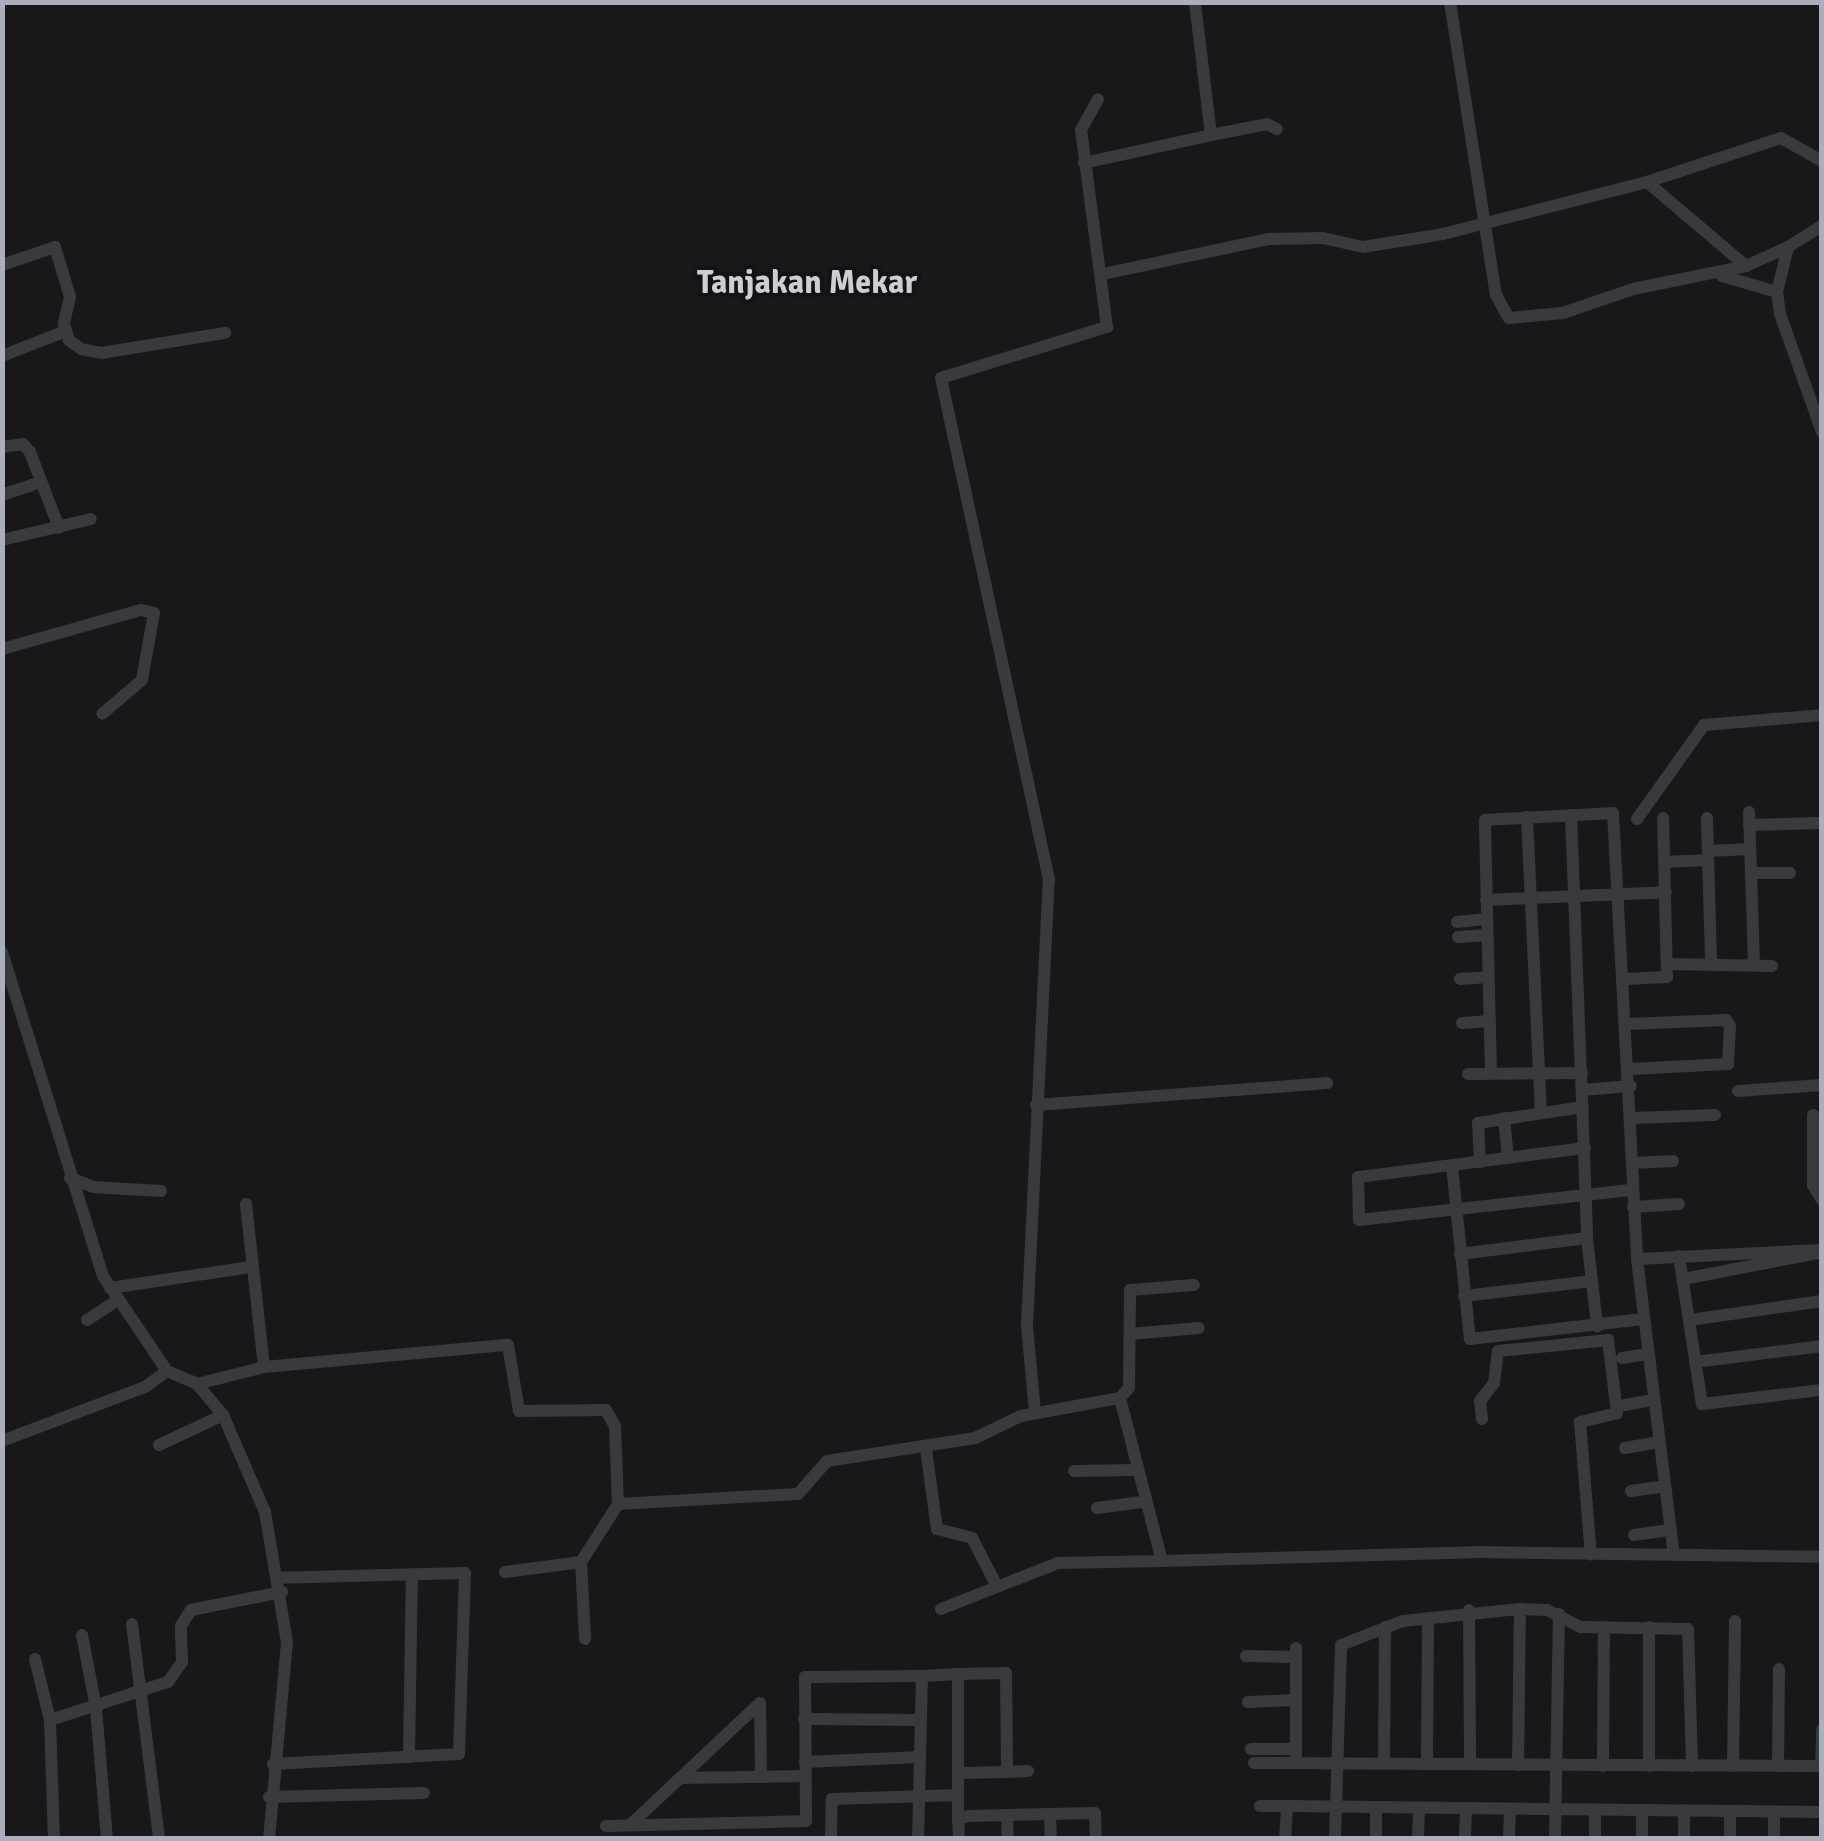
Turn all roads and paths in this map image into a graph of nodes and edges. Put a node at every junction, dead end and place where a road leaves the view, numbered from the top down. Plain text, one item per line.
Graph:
1 (1194, 2) edge
2 (1450, 2) edge
3 (1098, 99) dead end
4 (1277, 128) dead end
5 (1211, 135) junction
6 (1822, 161) edge
7 (1084, 163) junction
8 (1647, 182) junction
9 (1486, 221) junction
10 (1822, 226) edge
11 (1788, 247) junction
12 (2, 265) edge
13 (1746, 266) junction
14 (1103, 274) junction
15 (1720, 276) junction
16 (1777, 292) junction
17 (66, 331) junction
18 (224, 333) dead end
19 (2, 356) edge
20 (1822, 432) edge
21 (2, 447) edge
22 (41, 482) junction
23 (2, 495) edge
24 (91, 519) dead end
25 (59, 528) junction
26 (2, 540) edge
27 (2, 649) edge
28 (102, 714) dead end
29 (1822, 715) edge
30 (1571, 815) junction
31 (1527, 816) junction
32 (1637, 818) dead end
33 (1663, 818) dead end
34 (1707, 818) dead end
35 (1820, 823) edge
36 (1750, 849) junction
37 (1708, 855) junction
38 (1665, 862) junction
39 (1751, 873) junction
40 (1790, 873) dead end
41 (1666, 892) junction
42 (1621, 894) junction
43 (1575, 896) junction
44 (1530, 898) junction
45 (1486, 900) junction
46 (1487, 920) junction
47 (1457, 922) dead end
48 (1487, 935) junction
49 (1458, 937) dead end
50 (2, 952) edge
51 (1667, 964) junction
52 (1711, 964) junction
53 (1754, 965) junction
54 (1772, 966) dead end
55 (1488, 977) junction
56 (1460, 979) dead end
57 (1626, 979) junction
58 (1490, 1021) junction
59 (1462, 1022) dead end
60 (1628, 1024) junction
61 (1630, 1068) junction
62 (1491, 1073) junction
63 (1536, 1073) junction
64 (1582, 1073) junction
65 (1468, 1074) dead end
66 (1327, 1083) dead end
67 (1822, 1085) edge
68 (1631, 1086) junction
69 (1582, 1090) junction
70 (1738, 1091) dead end
71 (1036, 1105) junction
72 (1583, 1106) junction
73 (1540, 1113) junction
74 (1715, 1115) dead end
75 (1813, 1115) dead end
76 (1504, 1118) junction
77 (1632, 1118) junction
78 (1584, 1148) junction
79 (1508, 1158) junction
80 (1674, 1161) dead end
81 (1480, 1162) junction
82 (1632, 1163) junction
83 (1452, 1166) junction
84 (70, 1178) junction
85 (1632, 1190) junction
86 (161, 1191) dead end
87 (1585, 1194) junction
88 (1822, 1200) edge
89 (246, 1204) dead end
90 (1679, 1204) dead end
91 (1633, 1207) junction
92 (1455, 1209) junction
93 (1587, 1238) junction
94 (1822, 1250) edge
95 (1460, 1254) junction
96 (1679, 1256) junction
97 (1637, 1259) junction
98 (250, 1267) junction
99 (1684, 1279) junction
100 (1592, 1282) junction
101 (1194, 1285) dead end
102 (114, 1294) junction
103 (1464, 1296) junction
104 (1822, 1302) edge
105 (1643, 1319) junction
106 (87, 1320) dead end
107 (1690, 1320) junction
108 (1597, 1326) junction
109 (1199, 1328) dead end
110 (1130, 1334) junction
111 (1822, 1346) edge
112 (1648, 1354) junction
113 (1622, 1358) dead end
114 (1695, 1362) junction
115 (264, 1367) junction
116 (167, 1371) junction
117 (196, 1384) junction
118 (1822, 1390) edge
119 (1120, 1398) junction
120 (1654, 1400) junction
121 (1625, 1405) dead end
122 (1035, 1412) junction
123 (223, 1415) junction
124 (1482, 1419) dead end
125 (2, 1441) edge
126 (1659, 1442) junction
127 (159, 1445) dead end
128 (926, 1448) junction
129 (1625, 1448) dead end
130 (1134, 1470) junction
131 (1074, 1471) dead end
132 (1665, 1486) junction
133 (1631, 1491) dead end
134 (1142, 1502) junction
135 (618, 1504) junction
136 (1097, 1508) dead end
137 (1671, 1530) junction
138 (1634, 1536) dead end
139 (1591, 1555) junction
140 (1674, 1556) junction
141 (1822, 1557) edge
142 (1162, 1561) junction
143 (580, 1562) junction
144 (505, 1572) dead end
145 (412, 1574) junction
146 (281, 1585) junction
147 (997, 1586) junction
148 (941, 1609) dead end
149 (1520, 1609) junction
150 (1469, 1610) junction
151 (1559, 1614) junction
152 (1428, 1618) junction
153 (1735, 1621) dead end
154 (132, 1624) dead end
155 (1385, 1627) junction
156 (1604, 1627) junction
157 (1649, 1627) junction
158 (82, 1635) dead end
159 (585, 1639) dead end
160 (1246, 1656) dead end
161 (35, 1659) dead end
162 (1778, 1670) dead end
163 (958, 1674) junction
164 (922, 1676) junction
165 (144, 1694) junction
166 (1296, 1700) junction
167 (1248, 1702) dead end
168 (96, 1708) junction
169 (804, 1719) junction
170 (50, 1720) junction
171 (921, 1720) junction
172 (1822, 1730) edge
173 (1296, 1755) junction
174 (1253, 1756) dead end
175 (410, 1757) junction
176 (920, 1757) junction
177 (1470, 1760) junction
178 (1427, 1762) junction
179 (1384, 1763) junction
180 (273, 1764) junction
181 (1339, 1764) junction
182 (1518, 1765) junction
183 (1556, 1766) junction
184 (1602, 1766) junction
185 (1649, 1766) junction
186 (1692, 1766) junction
187 (1733, 1766) junction
188 (1778, 1766) junction
189 (1821, 1766) edge
190 (805, 1769) junction
191 (1007, 1772) junction
192 (1028, 1772) dead end
193 (958, 1773) junction
194 (761, 1777) junction
195 (680, 1778) junction
196 (424, 1793) dead end
197 (958, 1795) junction
198 (920, 1796) junction
199 (269, 1797) junction
200 (832, 1799) junction
201 (806, 1800) junction
202 (1260, 1806) dead end
203 (1287, 1806) junction
204 (1336, 1806) junction
205 (1419, 1809) junction
206 (1376, 1810) junction
207 (1555, 1810) junction
208 (1595, 1810) junction
209 (1642, 1810) junction
210 (1684, 1810) junction
211 (1466, 1811) junction
212 (1730, 1811) junction
213 (1510, 1812) junction
214 (1774, 1812) junction
215 (1822, 1812) edge
216 (1050, 1814) junction
217 (1008, 1815) junction
218 (958, 1820) junction
219 (630, 1825) junction
220 (606, 1826) dead end
221 (54, 1838) edge
222 (108, 1838) edge
223 (159, 1838) edge
224 (269, 1838) edge
225 (831, 1838) edge
226 (918, 1838) edge
227 (958, 1838) edge
228 (1008, 1838) edge
229 (1051, 1838) edge
230 (1096, 1838) edge
231 (1286, 1838) edge
232 (1335, 1838) edge
233 (1376, 1838) edge
234 (1418, 1838) edge
235 (1465, 1838) edge
236 (1509, 1838) edge
237 (1555, 1838) edge
238 (1595, 1838) edge
239 (1642, 1838) edge
240 (1684, 1838) edge
241 (1730, 1838) edge
242 (1774, 1838) edge

1 - 5 street
2 - 9 street
3 - 7 street
4 - 5 street
5 - 7 street
6 - 8 street
7 - 14 street
8 - 9 street
8 - 13 street
9 - 14 street
9 - 15 street
10 - 11 street
11 - 13 street
11 - 16 street
12 - 17 street
13 - 15 street
14 - 71 street
15 - 16 street
16 - 20 street
17 - 18 street
17 - 19 street
21 - 22 street
22 - 23 street
22 - 25 street
24 - 25 street
25 - 26 street
27 - 28 street
29 - 32 street
30 - 31 street
30 - 42 street
30 - 43 street
31 - 44 street
31 - 45 street
33 - 38 street
34 - 37 street
35 - 36 street
36 - 37 street
36 - 39 street
37 - 38 street
37 - 52 street
38 - 41 street
39 - 40 street
39 - 53 street
41 - 42 street
41 - 51 street
42 - 43 street
42 - 57 street
43 - 44 street
43 - 64 street
44 - 45 street
44 - 63 street
45 - 46 street
46 - 47 street
46 - 48 street
48 - 49 street
48 - 55 street
50 - 84 street
51 - 52 street
51 - 57 street
52 - 53 street
53 - 54 street
55 - 56 street
55 - 58 street
57 - 60 street
58 - 59 street
58 - 62 street
60 - 61 street
60 - 61 street
61 - 68 street
62 - 63 street
62 - 65 street
63 - 64 street
63 - 73 street
64 - 69 street
66 - 71 street
67 - 70 street
68 - 69 street
68 - 77 street
69 - 72 street
71 - 122 street
72 - 73 street
72 - 78 street
73 - 76 street
74 - 77 street
75 - 88 street
76 - 79 street
76 - 81 street
77 - 82 street
78 - 79 street
78 - 87 street
79 - 81 street
80 - 82 street
81 - 83 street
82 - 85 street
83 - 92 street
83 - 92 street
84 - 86 street
84 - 102 street
85 - 87 street
85 - 91 street
87 - 92 street
87 - 93 street
89 - 98 street
90 - 91 street
91 - 97 street
92 - 95 street
93 - 95 street
93 - 100 street
94 - 96 street
94 - 99 street
95 - 103 street
96 - 97 street
96 - 99 street
97 - 105 street
98 - 102 street
98 - 115 street
99 - 107 street
100 - 103 street
100 - 108 street
101 - 110 street
102 - 106 street
102 - 116 street
103 - 108 street
104 - 107 street
105 - 108 street
105 - 112 street
107 - 114 street
109 - 110 street
110 - 119 street
111 - 114 street
112 - 113 street
112 - 120 street
114 - 118 street
115 - 117 street
115 - 135 street
116 - 117 street
116 - 125 street
117 - 123 street
119 - 122 street
119 - 130 street
120 - 121 street
120 - 126 street
122 - 128 street
123 - 127 street
123 - 146 street
124 - 139 street
126 - 129 street
126 - 132 street
128 - 135 street
128 - 147 street
130 - 131 street
130 - 134 street
132 - 133 street
132 - 137 street
134 - 136 street
134 - 142 street
135 - 143 street
137 - 138 street
137 - 140 street
139 - 140 street
139 - 142 street
140 - 141 street
142 - 147 street
143 - 144 street
143 - 159 street
145 - 146 street
145 - 175 street
145 - 175 street
146 - 165 street
146 - 180 street
147 - 148 street
149 - 150 street
149 - 151 street
149 - 182 street
150 - 152 street
150 - 177 street
151 - 156 street
151 - 183 street
152 - 155 street
152 - 178 street
153 - 187 street
154 - 165 street
155 - 179 street
155 - 181 street
156 - 157 street
156 - 184 street
157 - 185 street
157 - 186 street
158 - 168 street
160 - 166 street
161 - 170 street
162 - 188 street
163 - 164 street
163 - 191 street
163 - 193 street
164 - 169 street
164 - 171 street
165 - 168 street
165 - 223 street
166 - 167 street
166 - 173 street
168 - 170 street
168 - 222 street
169 - 171 street
169 - 190 street
170 - 221 street
171 - 176 street
172 - 189 street
173 - 174 street
173 - 181 street
175 - 180 street
176 - 190 street
176 - 198 street
177 - 178 street
177 - 182 street
178 - 179 street
179 - 181 street
180 - 199 street
181 - 204 street
182 - 183 street
183 - 184 street
183 - 207 street
184 - 185 street
185 - 186 street
186 - 187 street
187 - 188 street
188 - 189 street
190 - 194 street
190 - 201 street
191 - 192 street
191 - 193 street
193 - 197 street
194 - 195 street
194 - 195 street
195 - 219 street
196 - 199 street
197 - 198 street
197 - 218 street
198 - 200 street
198 - 226 street
199 - 224 street
200 - 201 street
200 - 225 street
201 - 219 street
202 - 203 street
203 - 204 street
203 - 231 street
204 - 206 street
204 - 232 street
205 - 206 street
205 - 211 street
205 - 234 street
206 - 233 street
207 - 208 street
207 - 213 street
207 - 237 street
208 - 209 street
208 - 238 street
209 - 210 street
209 - 239 street
210 - 212 street
210 - 240 street
211 - 213 street
211 - 235 street
212 - 214 street
212 - 241 street
213 - 236 street
214 - 215 street
214 - 242 street
216 - 217 street
216 - 229 street
216 - 230 street
217 - 218 street
217 - 228 street
218 - 227 street
219 - 220 street

